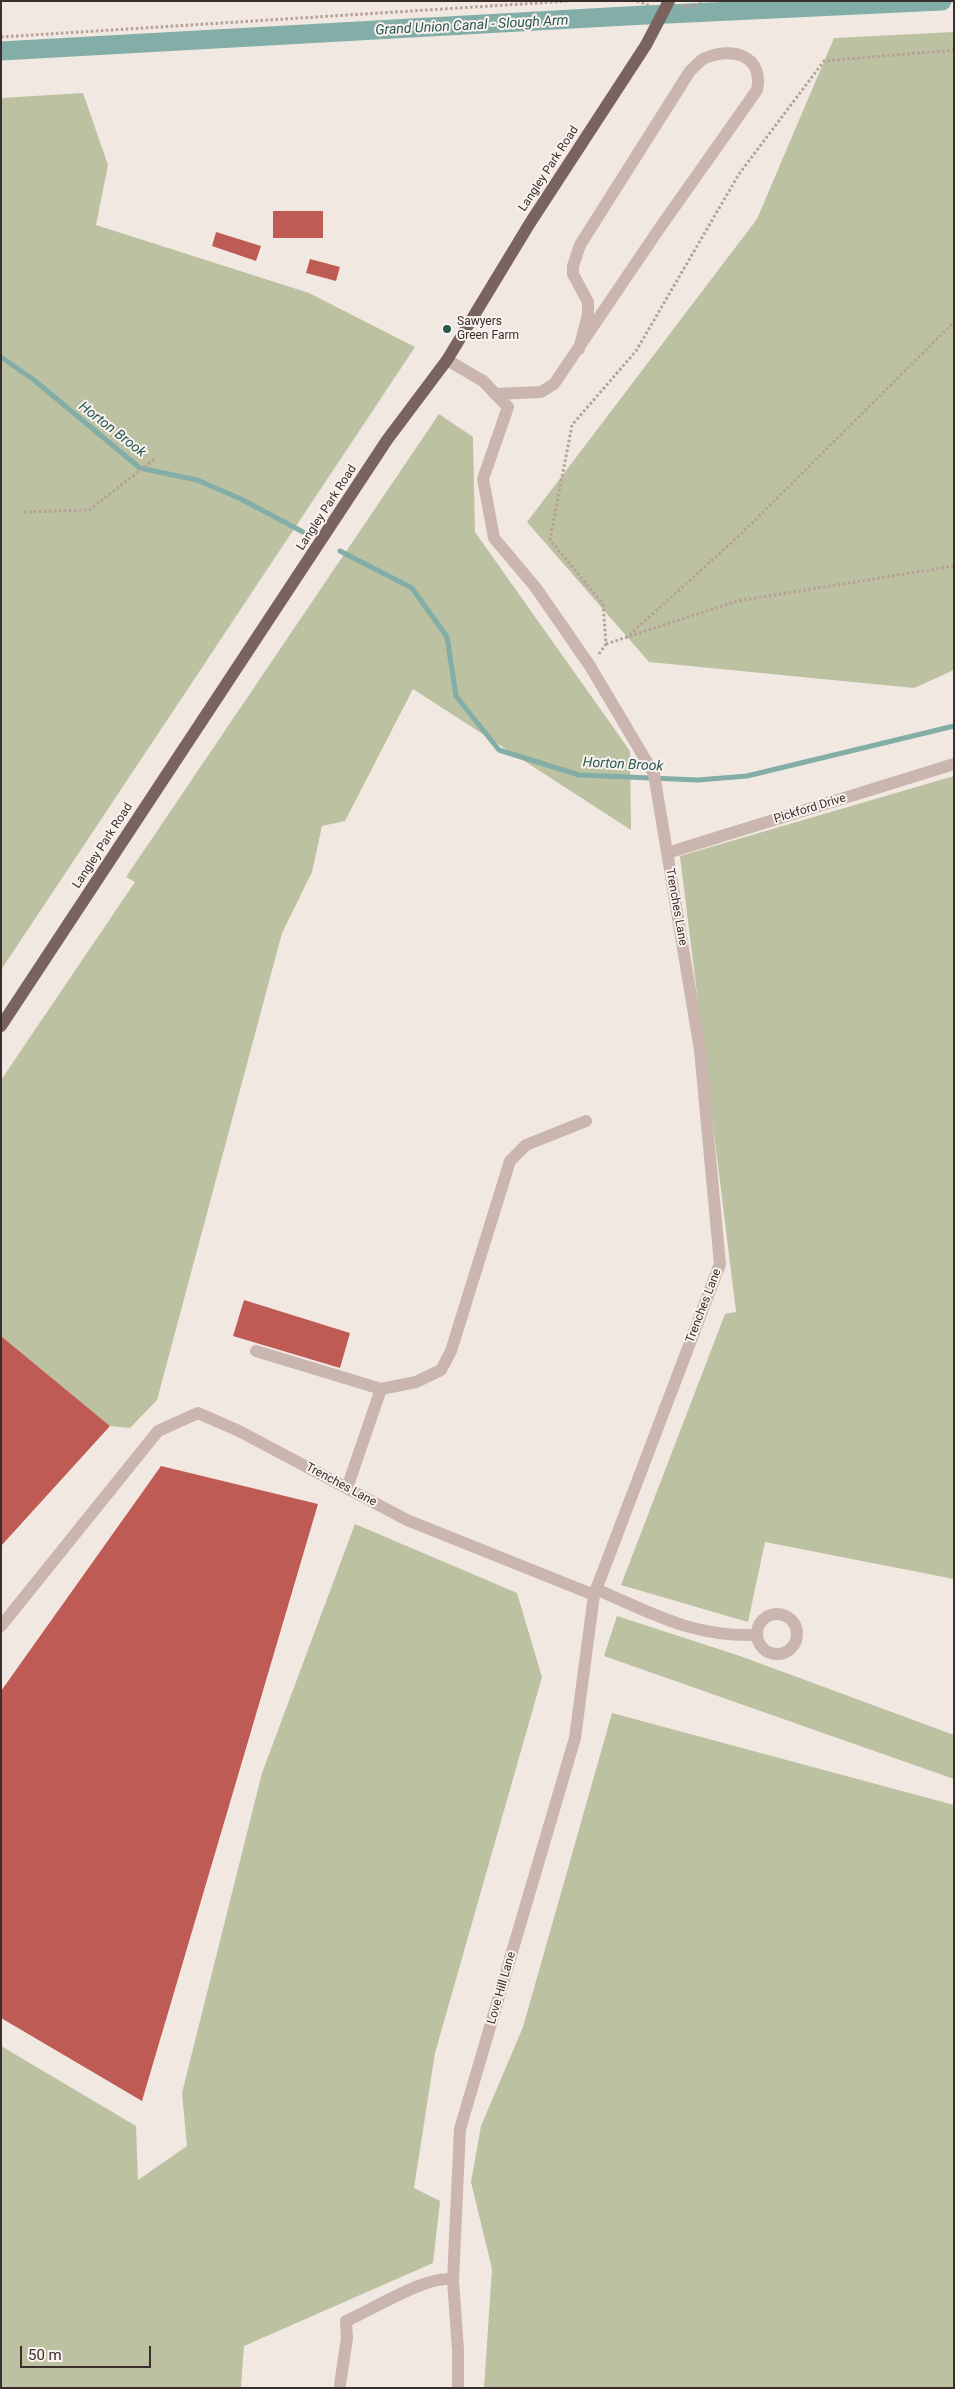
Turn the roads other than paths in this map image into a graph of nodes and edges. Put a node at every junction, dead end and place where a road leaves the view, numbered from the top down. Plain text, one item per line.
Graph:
1 (669, 1) edge
2 (579, 349) junction
3 (447, 360) junction
4 (495, 394) junction
5 (954, 764) edge
6 (667, 853) junction
7 (1, 1026) edge
8 (586, 1121) dead end
9 (256, 1351) dead end
10 (381, 1389) junction
11 (347, 1488) junction
12 (595, 1592) junction
13 (1, 1626) edge
14 (757, 1635) dead end
15 (453, 2280) junction
16 (340, 2385) dead end
17 (458, 2388) edge

1 - 3 main road, Langley Park Road, bridge
2 - 2 street
2 - 4 street
3 - 4 street, Trenches Lane
3 - 7 main road, Langley Park Road
4 - 6 street, Trenches Lane
5 - 6 street, Pickford Drive
6 - 12 street, Trenches Lane
8 - 10 street
9 - 10 street
10 - 11 street
11 - 12 street, Trenches Lane
11 - 13 street, Trenches Lane
12 - 14 street
12 - 15 street, Love Hill Lane
15 - 16 street
15 - 17 street, Love Hill Lane

